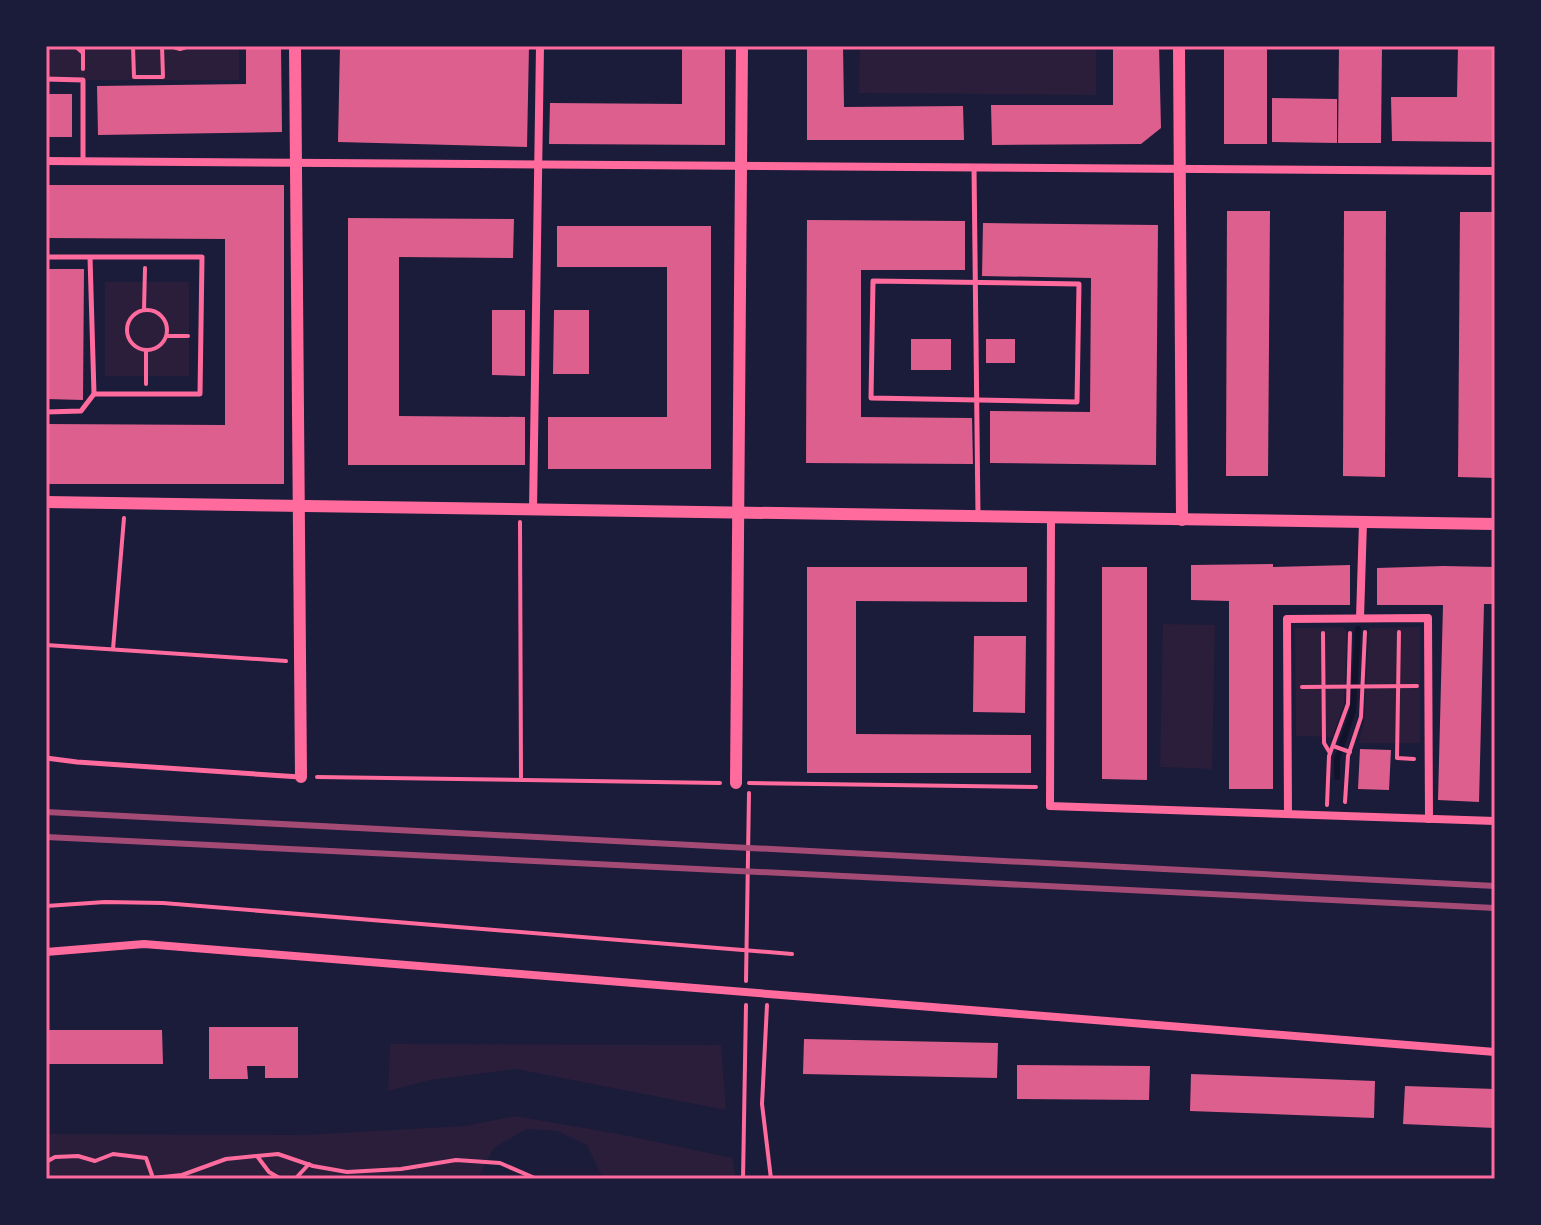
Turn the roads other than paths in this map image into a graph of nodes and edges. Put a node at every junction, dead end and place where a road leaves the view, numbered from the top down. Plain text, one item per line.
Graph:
1 (295, 46) edge
2 (540, 46) edge
3 (742, 46) edge
4 (1179, 46) edge
5 (46, 79) edge
6 (46, 161) edge
7 (83, 161) junction
8 (296, 164) junction
9 (538, 165) junction
10 (741, 166) junction
11 (974, 167) junction
12 (1180, 168) junction
13 (1495, 171) edge
14 (46, 257) edge
15 (90, 257) junction
16 (975, 283) junction
17 (94, 394) junction
18 (977, 400) junction
19 (46, 412) edge
20 (46, 502) edge
21 (300, 507) junction
22 (527, 510) junction
23 (739, 513) junction
24 (978, 516) junction
25 (1051, 517) junction
26 (1182, 520) junction
27 (1363, 522) junction
28 (1495, 524) edge
29 (1359, 618) junction
30 (46, 758) edge
31 (301, 777) joint
32 (736, 783) road end
33 (1288, 814) junction
34 (1429, 819) junction
35 (1494, 821) edge
36 (46, 952) edge
37 (1495, 1052) edge

1 - 8 street
2 - 9 street
3 - 10 street
4 - 12 street
5 - 7 lane
6 - 7 street
7 - 8 street
8 - 9 street
8 - 21 street
9 - 10 street
9 - 22 street
10 - 11 street
10 - 23 street
11 - 12 street
11 - 16 lane
12 - 13 street
12 - 26 street
14 - 15 lane
15 - 17 lane
15 - 17 lane
16 - 18 lane
16 - 18 lane
16 - 18 lane
17 - 19 lane
18 - 24 lane
20 - 21 street
21 - 22 street
21 - 31 street
22 - 23 street
23 - 24 street
23 - 32 street
24 - 25 street
25 - 26 street
25 - 33 street
26 - 27 street
27 - 28 street
27 - 29 street
29 - 33 street
29 - 34 street
30 - 31 lane
33 - 34 street
34 - 35 street
36 - 37 street

